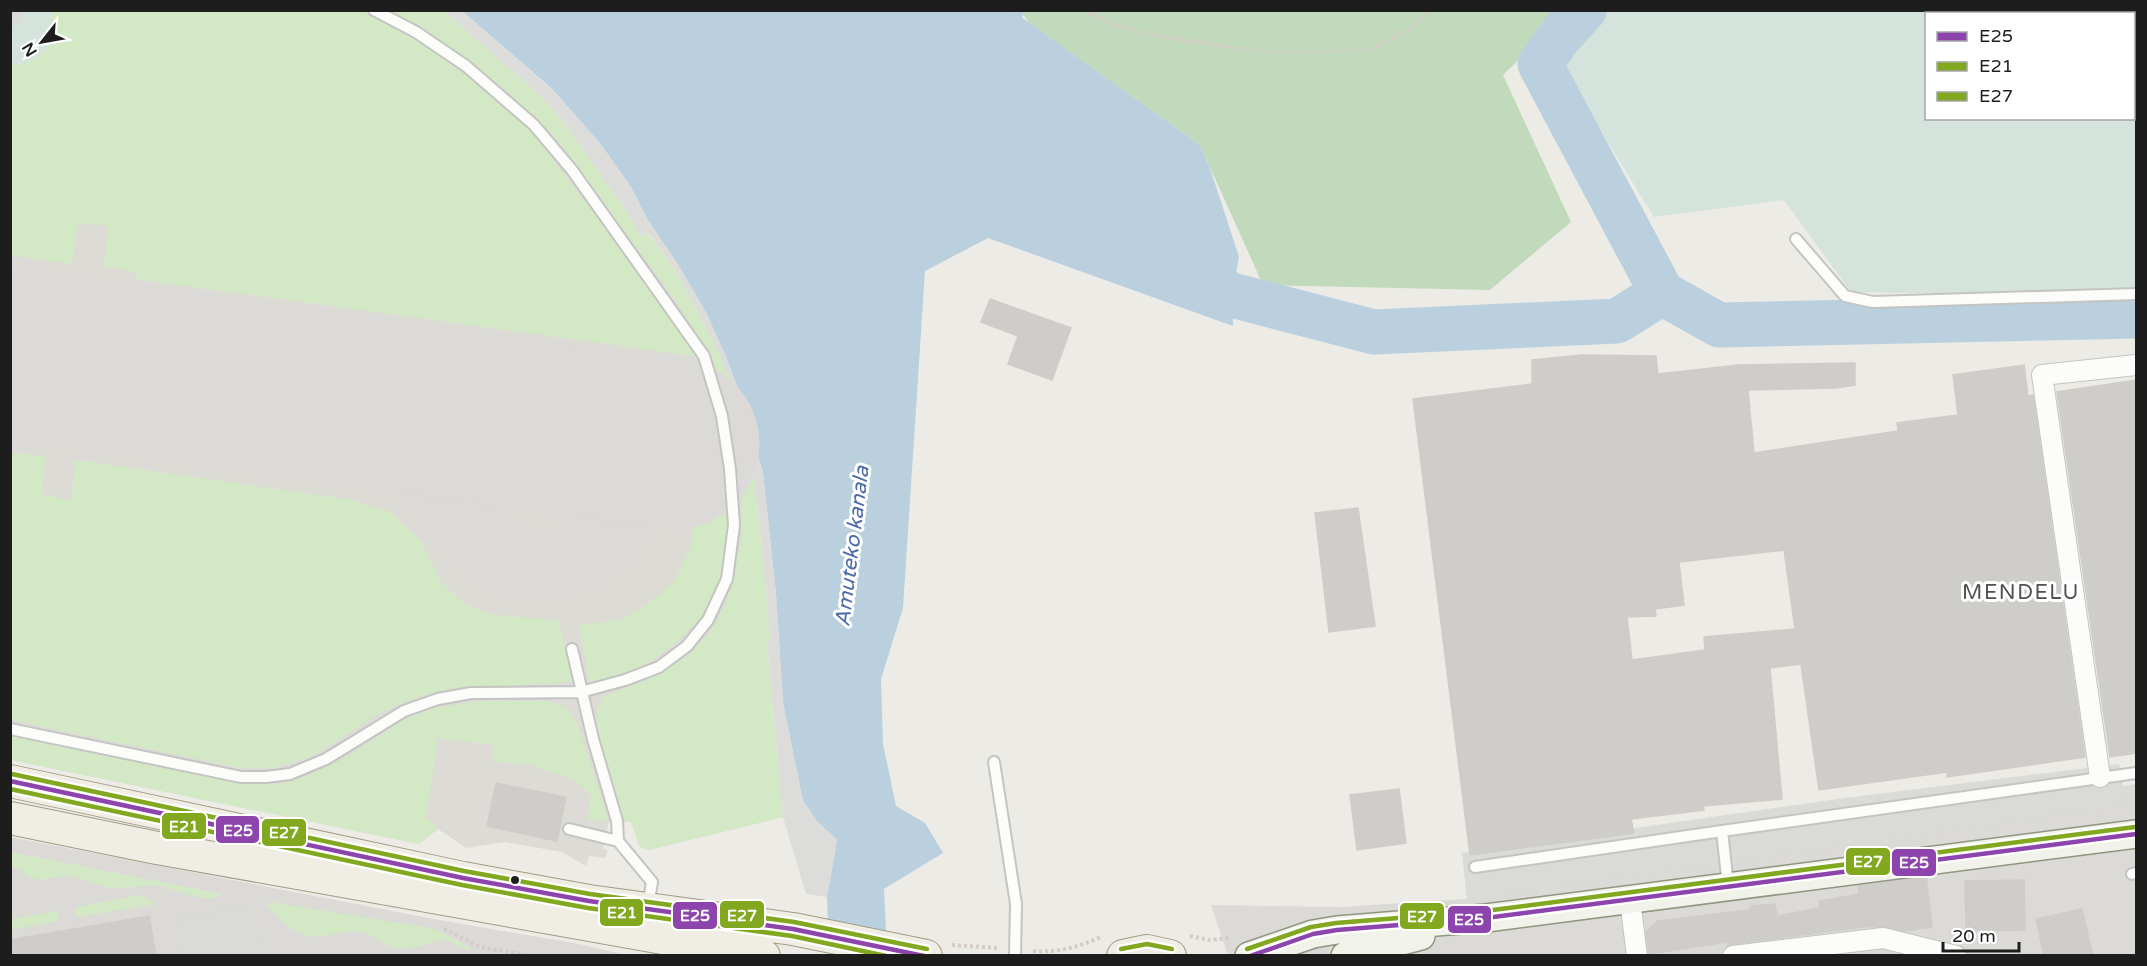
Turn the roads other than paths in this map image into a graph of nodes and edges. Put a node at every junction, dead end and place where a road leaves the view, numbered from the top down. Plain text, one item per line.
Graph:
1 (374, 10) edge
2 (1796, 239) dead end
3 (2136, 294) edge
4 (2136, 365) edge
5 (572, 649) dead end
6 (581, 692) junction
7 (10, 729) edge
8 (994, 762) dead end
9 (2136, 773) edge
10 (2100, 777) junction
11 (10, 781) edge
12 (10, 818) edge
13 (569, 829) dead end
14 (1722, 831) junction
15 (2136, 834) edge
16 (618, 841) junction
17 (1475, 867) dead end
18 (1728, 887) junction
19 (1630, 900) junction
20 (648, 910) junction
21 (1486, 918) junction
22 (940, 950) edge
23 (764, 956) edge
24 (1015, 956) edge
25 (1123, 956) edge
26 (1170, 956) edge
27 (1249, 956) edge
28 (1345, 956) edge
29 (1637, 956) edge
30 (1733, 956) edge
31 (1956, 956) edge

1 - 6 lane
2 - 3 lane
4 - 10 street
5 - 6 lane
6 - 7 lane
6 - 16 lane
8 - 24 lane
9 - 10 lane
10 - 14 lane
11 - 20 main road
12 - 23 main road
13 - 16 lane
14 - 17 lane
14 - 18 lane
15 - 18 main road
16 - 20 lane
18 - 19 main road
19 - 21 main road
19 - 29 street
20 - 22 main road
21 - 27 main road
21 - 28 main road
25 - 26 main road
30 - 31 street

